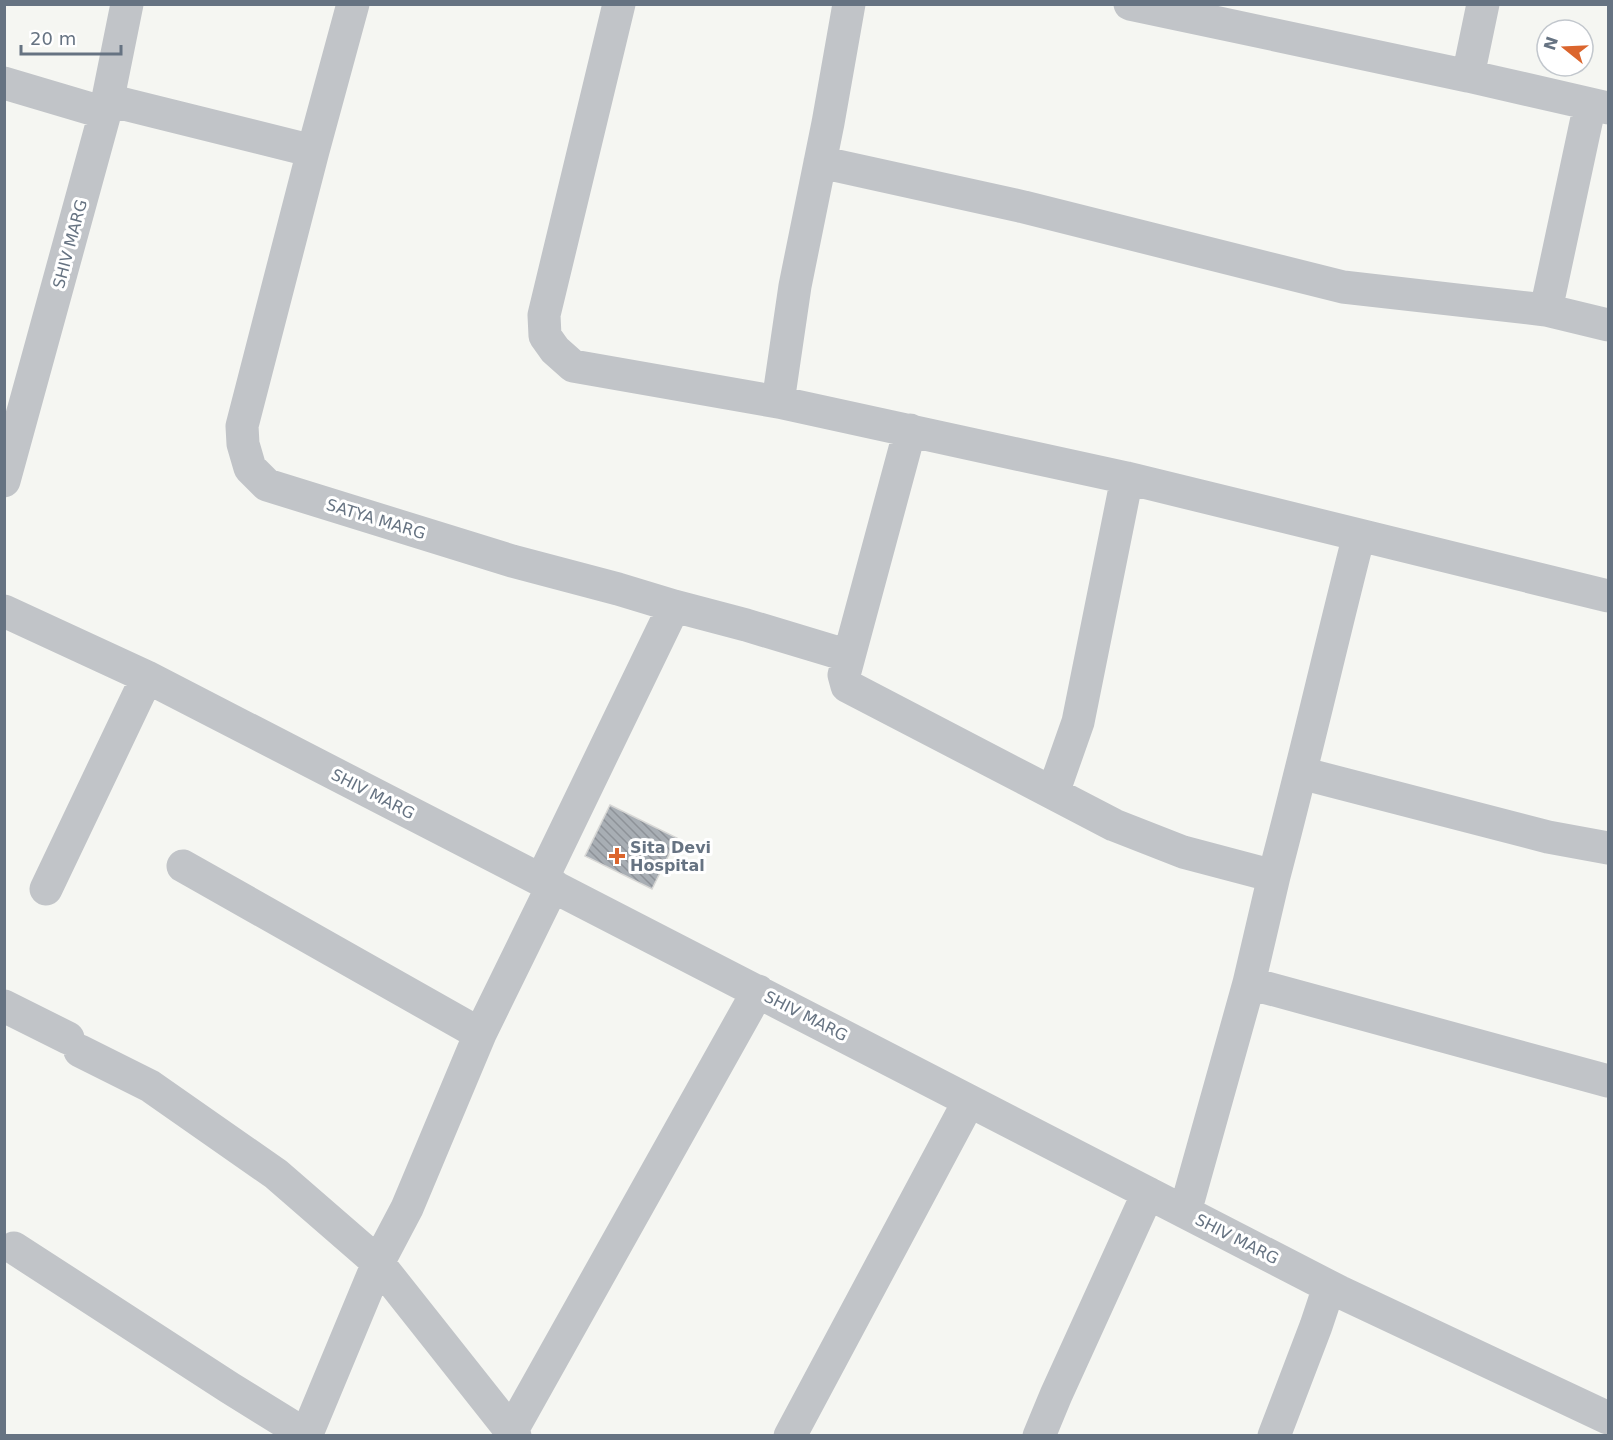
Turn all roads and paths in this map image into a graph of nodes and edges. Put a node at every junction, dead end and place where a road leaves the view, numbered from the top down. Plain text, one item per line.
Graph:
1 (127, 4) edge
2 (352, 4) edge
3 (619, 4) edge
4 (849, 4) edge
5 (1130, 4) edge
6 (1484, 4) edge
7 (1468, 76) junction
8 (4, 83) edge
9 (107, 106) junction
10 (1599, 106) edge
11 (313, 151) junction
12 (820, 162) junction
13 (1546, 310) junction
14 (1608, 325) edge
15 (778, 402) junction
16 (910, 430) junction
17 (1127, 478) junction
18 (4, 481) edge
19 (1359, 535) junction
20 (1608, 596) edge
21 (674, 606) junction
22 (4, 611) edge
23 (849, 656) junction
24 (147, 677) junction
25 (1301, 773) junction
26 (1053, 793) junction
27 (1608, 848) edge
28 (183, 866) dead end
29 (1274, 876) junction
30 (547, 883) junction
31 (46, 889) dead end
32 (1249, 983) junction
33 (758, 991) junction
34 (4, 1006) edge
35 (480, 1034) junction
36 (1608, 1081) edge
37 (969, 1101) junction
38 (1148, 1193) junction
39 (1185, 1212) junction
40 (14, 1248) dead end
41 (378, 1263) junction
42 (1329, 1287) junction
43 (1608, 1418) edge
44 (1608, 1427) edge
45 (513, 1434) edge
46 (306, 1435) edge
47 (790, 1436) edge
48 (1039, 1436) edge
49 (1274, 1436) edge
50 (1604, 1436) edge

1 - 9 street, SHIV MARG
2 - 11 street, SATYA MARG
3 - 15 street
4 - 12 street
5 - 7 street
6 - 7 street
7 - 10 street
8 - 9 street
9 - 11 street
9 - 18 street, SHIV MARG
10 - 13 street
11 - 21 street, SATYA MARG
12 - 13 street
12 - 15 street
13 - 14 street
15 - 16 street
16 - 17 street
16 - 23 street
17 - 19 street
17 - 26 street
19 - 20 street
19 - 25 street
21 - 23 street, SATYA MARG
21 - 30 street
22 - 24 street, SHIV MARG
23 - 26 street
24 - 30 street, SHIV MARG
24 - 31 street
25 - 27 street
25 - 29 street
26 - 29 street
28 - 35 street
29 - 32 street
30 - 33 street, SHIV MARG
30 - 35 street
32 - 36 street
32 - 39 street
33 - 37 street, SHIV MARG
33 - 45 street
34 - 41 street
35 - 41 street
37 - 38 street, SHIV MARG
37 - 47 street
38 - 39 street, SHIV MARG
38 - 48 street
39 - 42 street, SHIV MARG
40 - 46 street
41 - 45 street
41 - 46 street
42 - 43 street, SHIV MARG
42 - 49 street
44 - 50 street

